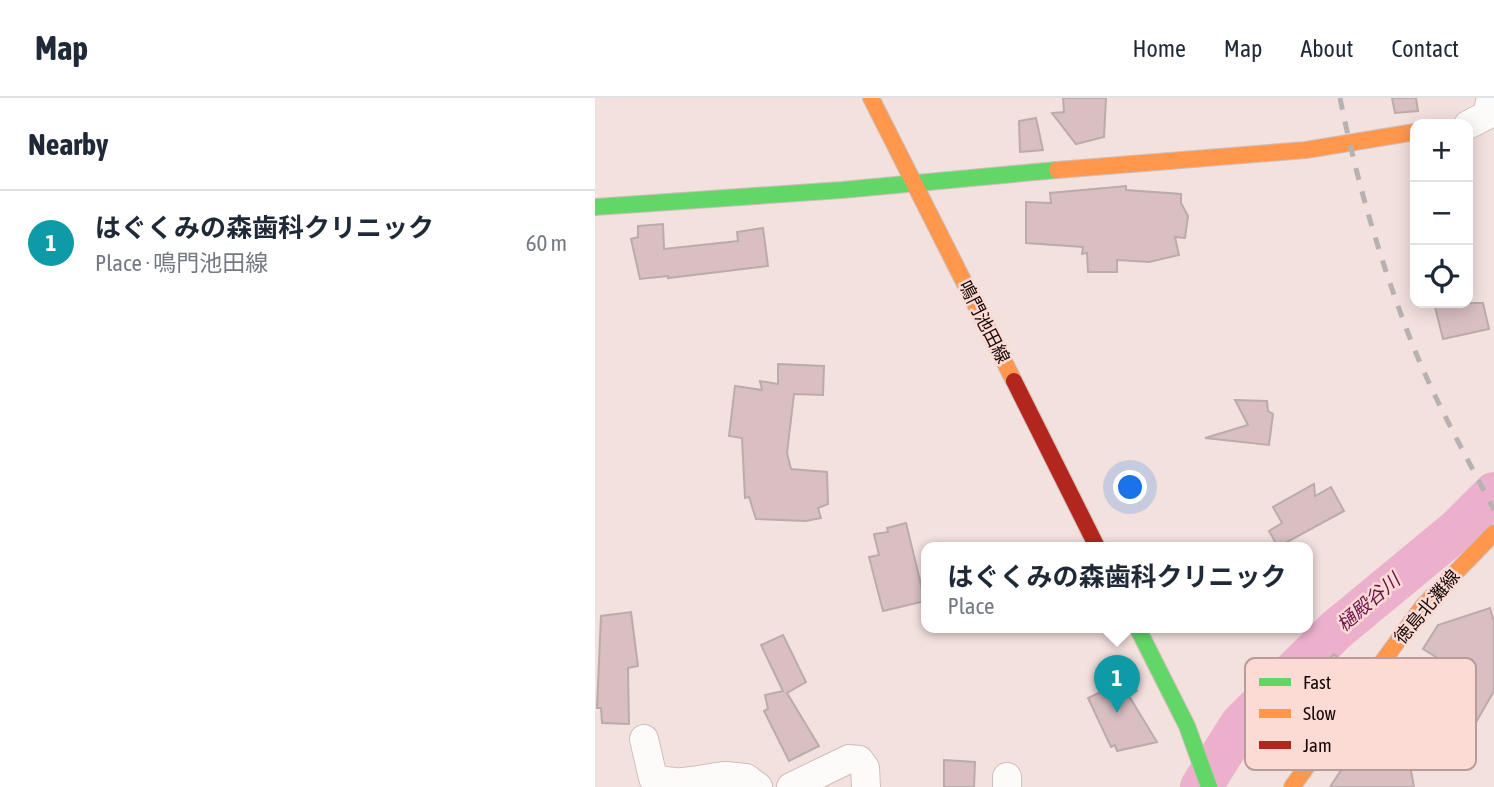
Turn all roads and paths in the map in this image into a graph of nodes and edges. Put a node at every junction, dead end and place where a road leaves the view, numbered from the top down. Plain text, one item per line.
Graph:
1 (871, 98) edge
2 (1491, 98) edge
3 (1473, 123) edge
4 (1410, 133) edge
5 (914, 184) junction
6 (595, 207) edge
7 (1494, 533) edge
8 (1094, 542) edge
9 (1140, 633) edge
10 (1385, 658) edge
11 (644, 739) dead end
12 (1304, 770) edge
13 (725, 781) edge
14 (758, 787) edge
15 (791, 787) edge
16 (866, 787) edge
17 (1209, 787) edge
18 (1292, 787) edge

1 - 5 main road, 鳴門池田線
2 - 3 street
4 - 5 main road
5 - 6 main road
5 - 8 main road, 鳴門池田線
7 - 10 main road, 徳島北灘線
9 - 17 main road
11 - 13 street
12 - 18 main road, 徳島北灘線
13 - 14 street
15 - 16 street

